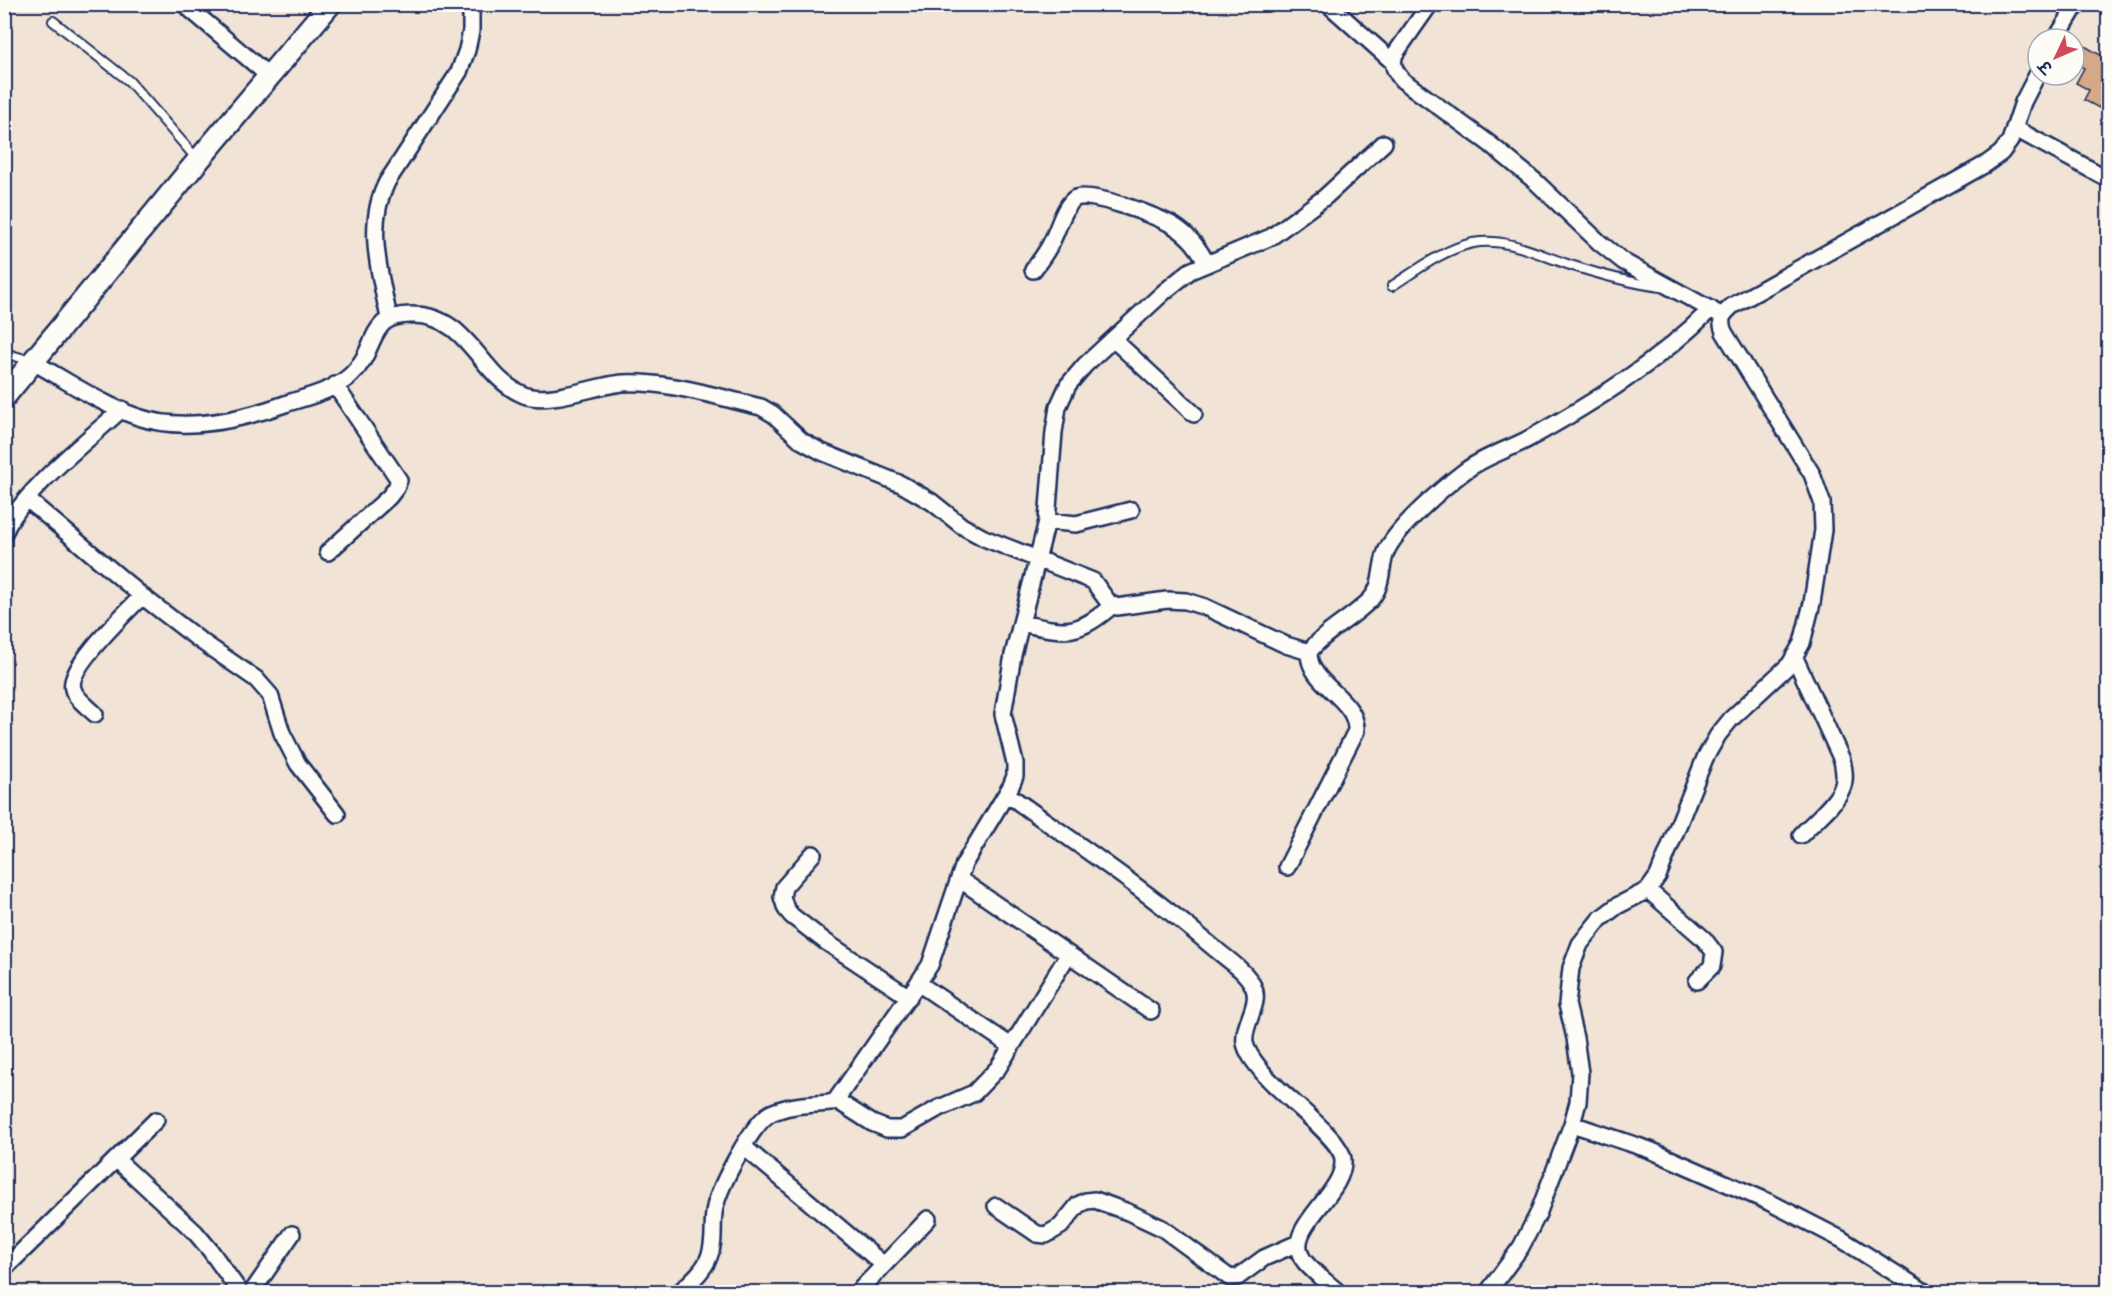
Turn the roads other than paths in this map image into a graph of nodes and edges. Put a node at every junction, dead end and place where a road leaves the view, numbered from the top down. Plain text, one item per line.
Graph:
1 (184, 4) edge
2 (471, 4) edge
3 (1328, 4) edge
4 (1430, 4) edge
5 (2077, 4) edge
6 (326, 6) edge
7 (52, 21) dead end
8 (2063, 27) edge
9 (1393, 62) junction
10 (269, 76) junction
11 (2031, 87) edge
12 (2014, 128) junction
13 (1384, 143) dead end
14 (198, 160) junction
15 (2109, 179) edge
16 (1207, 264) junction
17 (1033, 270) dead end
18 (1392, 286) dead end
19 (1674, 289) junction
20 (1716, 312) junction
21 (389, 318) junction
22 (1113, 339) junction
23 (4, 353) edge
24 (33, 362) junction
25 (335, 385) junction
26 (4, 397) edge
27 (122, 409) junction
28 (1194, 414) dead end
29 (27, 499) junction
30 (1131, 510) dead end
31 (1047, 521) junction
32 (4, 533) edge
33 (328, 552) dead end
34 (1037, 558) junction
35 (142, 596) junction
36 (1113, 605) junction
37 (1022, 623) junction
38 (1309, 652) junction
39 (1794, 656) junction
40 (94, 714) dead end
41 (1007, 794) junction
42 (337, 814) dead end
43 (1801, 835) dead end
44 (813, 854) dead end
45 (1287, 867) dead end
46 (959, 879) junction
47 (1648, 890) junction
48 (1068, 955) junction
49 (1697, 981) dead end
50 (918, 983) junction
51 (909, 997) junction
52 (1151, 1011) dead end
53 (1011, 1046) junction
54 (836, 1100) junction
55 (156, 1120) dead end
56 (1572, 1124) junction
57 (744, 1148) junction
58 (116, 1159) junction
59 (996, 1206) dead end
60 (928, 1219) dead end
61 (292, 1234) dead end
62 (1298, 1243) junction
63 (884, 1265) junction
64 (4, 1269) edge
65 (685, 1291) edge
66 (1338, 1292) edge
67 (240, 1293) edge
68 (252, 1293) edge
69 (858, 1293) edge
70 (1488, 1293) edge
71 (1924, 1293) edge

1 - 10 street
2 - 21 street
3 - 9 street
4 - 9 street
5 - 8 street
6 - 10 street
7 - 14 lane
9 - 19 street
10 - 14 street
11 - 12 street
12 - 15 street
12 - 20 street
13 - 16 street
14 - 24 street
16 - 17 street
16 - 22 street
18 - 19 lane
19 - 20 street
20 - 38 street
20 - 39 street
21 - 25 street
21 - 34 street
22 - 28 street
22 - 31 street
23 - 24 lane
24 - 26 street
24 - 27 street
25 - 27 street
25 - 33 street
27 - 29 street
29 - 32 street
29 - 35 street
30 - 31 street
31 - 34 street
34 - 36 street
34 - 37 street
35 - 40 street
35 - 42 street
36 - 37 street
36 - 38 street
37 - 41 street
38 - 45 street
39 - 43 street
39 - 47 street
41 - 46 street
41 - 62 street
44 - 51 street
46 - 48 street
46 - 50 street
47 - 49 street
47 - 56 street
48 - 52 street
48 - 53 street
50 - 51 street
50 - 53 street
51 - 54 street
53 - 54 street
54 - 57 street
55 - 58 street
56 - 70 street
56 - 71 street
57 - 63 street
57 - 65 street
58 - 64 street
58 - 67 street
59 - 62 street
60 - 63 street
61 - 68 street
62 - 66 street
63 - 69 street

